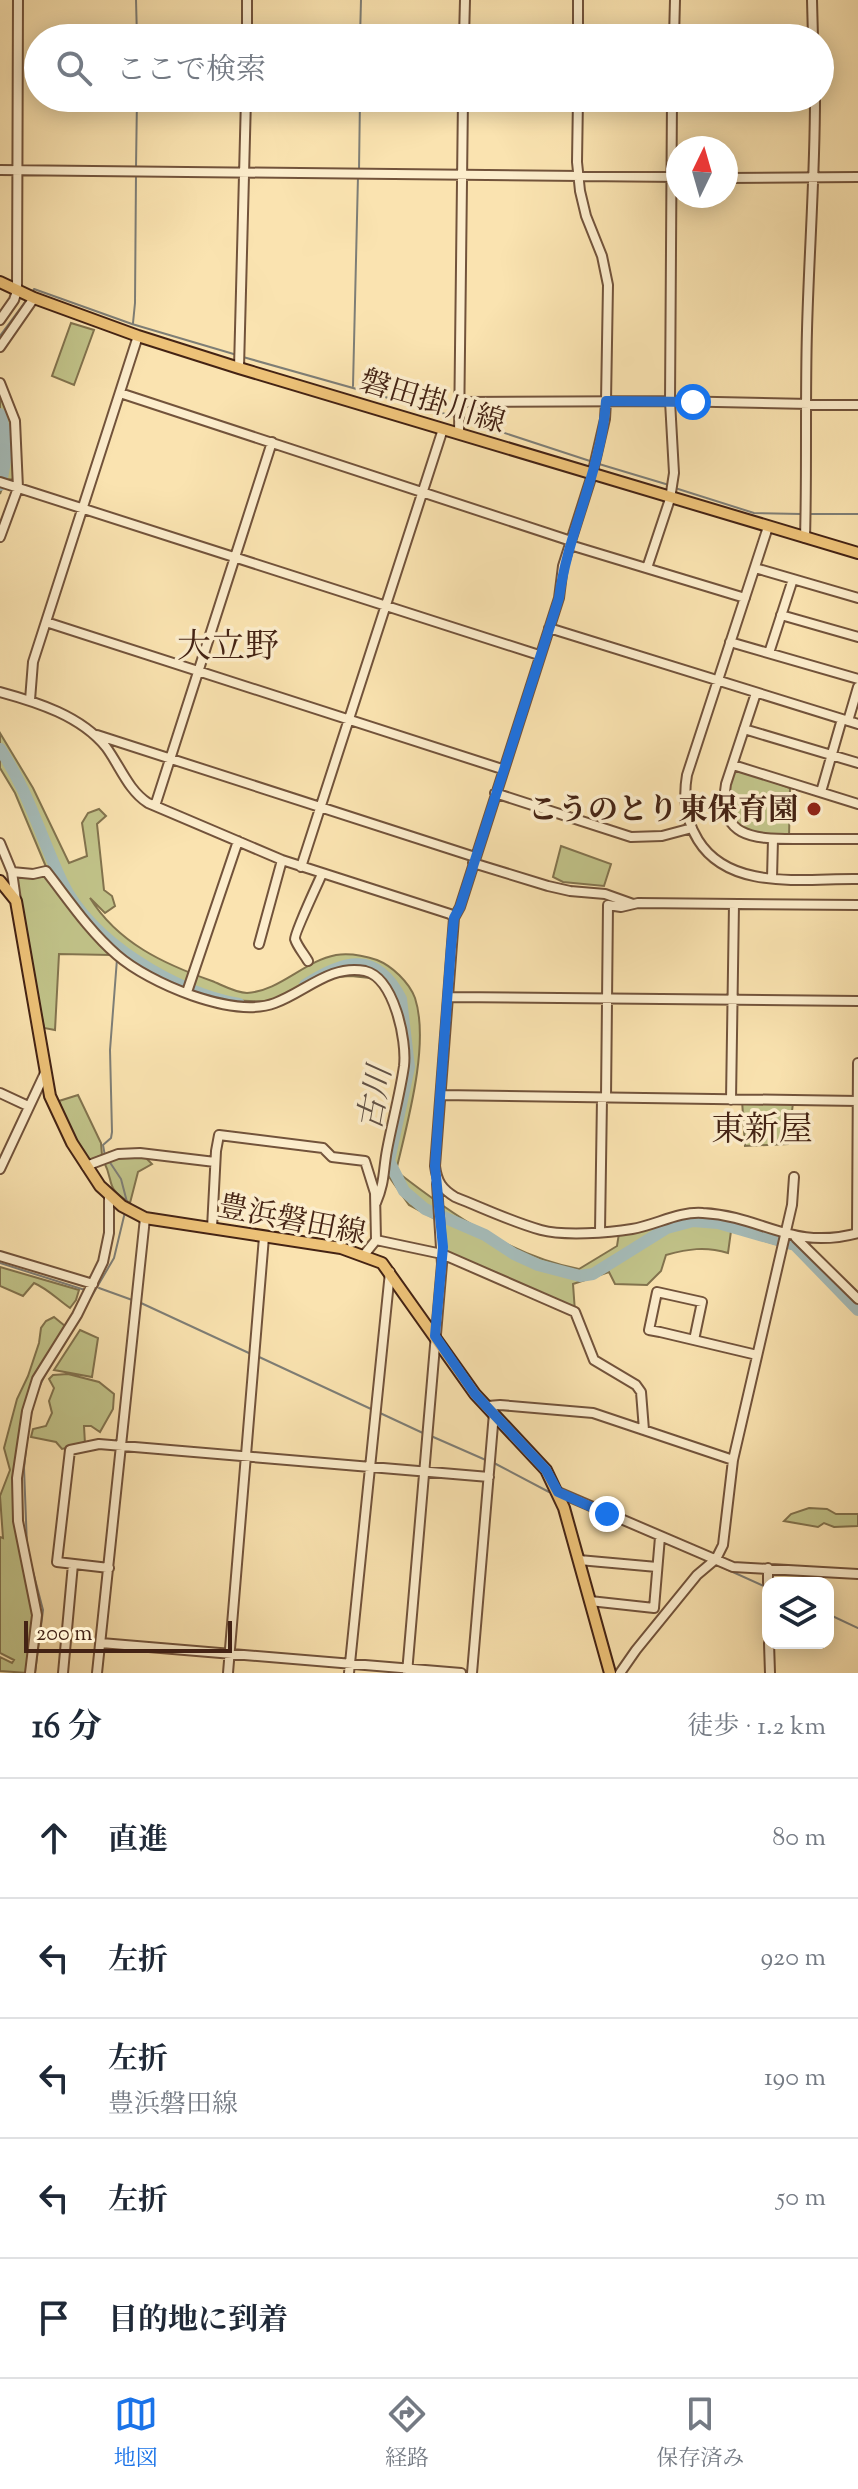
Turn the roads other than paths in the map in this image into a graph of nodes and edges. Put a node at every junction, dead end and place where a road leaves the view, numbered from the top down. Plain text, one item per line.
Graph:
1 (18, 0) edge
2 (247, 0) edge
3 (465, 0) edge
4 (578, 0) edge
5 (675, 0) edge
6 (812, 0) edge
7 (247, 24) edge
8 (464, 24) edge
9 (578, 24) edge
10 (674, 24) edge
11 (813, 24) edge
12 (246, 112) edge
13 (463, 112) edge
14 (578, 112) edge
15 (673, 112) edge
16 (815, 112) edge
17 (673, 136) edge
18 (0, 170) edge
19 (17, 170) junction
20 (244, 171) junction
21 (463, 173) junction
22 (578, 176) junction
23 (666, 177) edge
24 (814, 177) junction
25 (858, 177) edge
26 (738, 178) edge
27 (674, 208) edge
28 (0, 282) edge
29 (17, 291) junction
30 (34, 298) junction
31 (0, 320) edge
32 (138, 336) junction
33 (0, 347) edge
34 (239, 368) junction
35 (0, 383) edge
36 (120, 393) junction
37 (606, 401) junction
38 (670, 401) junction
39 (460, 402) junction
40 (807, 404) junction
41 (858, 405) edge
42 (443, 429) junction
43 (459, 434) junction
44 (272, 442) junction
45 (592, 475) junction
46 (0, 482) edge
47 (18, 488) junction
48 (423, 491) junction
49 (670, 499) junction
50 (83, 508) junction
51 (768, 527) junction
52 (0, 537) edge
53 (805, 538) junction
54 (570, 543) junction
55 (858, 553) edge
56 (235, 556) junction
57 (647, 568) junction
58 (755, 568) junction
59 (793, 579) junction
60 (745, 598) junction
61 (858, 598) edge
62 (386, 605) junction
63 (781, 615) junction
64 (46, 622) junction
65 (549, 628) junction
66 (858, 637) edge
67 (730, 642) junction
68 (769, 653) junction
69 (539, 655) junction
70 (198, 671) junction
71 (858, 679) edge
72 (717, 681) junction
73 (858, 687) edge
74 (0, 692) edge
75 (756, 693) junction
76 (30, 700) junction
77 (845, 720) junction
78 (349, 721) junction
79 (858, 724) edge
80 (744, 729) junction
81 (92, 734) junction
82 (831, 755) junction
83 (170, 759) junction
84 (858, 763) edge
85 (733, 765) junction
86 (502, 769) junction
87 (821, 792) junction
88 (495, 793) junction
89 (858, 804) edge
90 (155, 806) junction
91 (321, 808) junction
92 (692, 828) junction
93 (773, 839) junction
94 (858, 839) edge
95 (238, 841) junction
96 (0, 843) edge
97 (282, 860) junction
98 (474, 860) junction
99 (301, 867) junction
100 (12, 872) junction
101 (322, 874) junction
102 (772, 878) junction
103 (858, 879) edge
104 (0, 881) edge
105 (16, 901) junction
106 (633, 904) junction
107 (734, 904) junction
108 (858, 905) edge
109 (454, 918) junction
110 (259, 944) dead end
111 (308, 961) dead end
112 (187, 992) junction
113 (449, 997) junction
114 (607, 998) junction
115 (733, 1000) junction
116 (858, 1001) edge
117 (858, 1063) edge
118 (45, 1073) junction
119 (0, 1093) edge
120 (441, 1095) junction
121 (604, 1098) junction
122 (731, 1100) junction
123 (858, 1101) edge
124 (28, 1106) junction
125 (215, 1162) junction
126 (86, 1166) junction
127 (0, 1169) edge
128 (794, 1177) dead end
129 (437, 1178) junction
130 (109, 1197) junction
131 (376, 1203) junction
132 (145, 1218) junction
133 (212, 1228) junction
134 (600, 1231) junction
135 (858, 1233) edge
136 (785, 1234) junction
137 (264, 1237) junction
138 (796, 1237) junction
139 (376, 1240) junction
140 (442, 1254) junction
141 (364, 1255) junction
142 (0, 1256) edge
143 (390, 1271) junction
144 (93, 1284) junction
145 (858, 1299) edge
146 (435, 1336) junction
147 (694, 1340) junction
148 (757, 1355) junction
149 (491, 1410) junction
150 (644, 1430) junction
151 (122, 1446) junction
152 (247, 1458) junction
153 (733, 1460) junction
154 (370, 1469) junction
155 (423, 1471) junction
156 (489, 1477) junction
157 (558, 1492) junction
158 (660, 1537) junction
159 (579, 1560) junction
160 (714, 1561) junction
161 (73, 1564) junction
162 (657, 1567) junction
163 (109, 1568) junction
164 (768, 1568) junction
165 (858, 1574) edge
166 (768, 1577) edge
167 (590, 1601) junction
168 (101, 1643) junction
169 (769, 1649) edge
170 (229, 1655) junction
171 (349, 1668) edge
172 (407, 1671) edge
173 (30, 1673) edge
174 (63, 1673) edge
175 (97, 1673) edge
176 (228, 1673) edge
177 (461, 1673) edge
178 (472, 1673) edge
179 (610, 1673) edge
180 (620, 1673) edge
181 (770, 1673) edge

1 - 19 street
2 - 7 street
3 - 8 street
4 - 9 street
5 - 10 street
6 - 11 street
12 - 20 street
13 - 21 street
14 - 22 street
15 - 17 street
16 - 24 street
18 - 19 street
19 - 20 street
19 - 29 street
20 - 21 street
20 - 34 street
21 - 22 street
21 - 39 street
22 - 23 street
22 - 37 street
24 - 25 street
24 - 26 street
24 - 40 street
27 - 38 street
28 - 29 main road, 磐田掛川線
29 - 30 main road, 磐田掛川線
29 - 31 street
30 - 32 main road, 磐田掛川線
30 - 33 street
32 - 34 main road, 磐田掛川線
32 - 36 street
34 - 42 main road, 磐田掛川線
35 - 47 street
36 - 44 street
36 - 50 street
37 - 38 street
37 - 39 street
37 - 45 street
38 - 40 street
38 - 49 street
39 - 43 street
40 - 41 street
40 - 53 street
42 - 43 main road, 磐田掛川線
42 - 48 street
43 - 45 main road, 磐田掛川線
44 - 48 street
44 - 56 street
45 - 49 main road, 磐田掛川線
45 - 54 street
46 - 47 street
47 - 50 street
47 - 52 street
48 - 54 street
48 - 62 street
49 - 51 main road, 磐田掛川線
49 - 57 street
50 - 56 street
50 - 64 street
51 - 53 main road, 磐田掛川線
51 - 58 street
53 - 55 main road, 磐田掛川線
54 - 57 street
54 - 65 street
56 - 62 street
56 - 70 street
57 - 60 street
58 - 59 street
58 - 60 street
59 - 61 street
59 - 63 street
60 - 67 street
62 - 69 street
62 - 78 street
63 - 66 street
63 - 68 street
64 - 70 street
64 - 76 street
65 - 69 street
65 - 72 street
67 - 68 street
67 - 72 street
68 - 71 street
69 - 86 street
70 - 78 street
70 - 83 street
72 - 75 street
72 - 92 street
73 - 77 street
74 - 76 street
75 - 77 street
75 - 80 street
76 - 81 street
77 - 79 street
77 - 82 street
78 - 86 street
78 - 91 street
80 - 82 street
80 - 85 street
81 - 83 street
81 - 90 street
82 - 84 street
82 - 87 street
83 - 90 street
83 - 91 street
85 - 87 street
85 - 93 street
86 - 88 street
87 - 89 street
88 - 92 street
88 - 98 street
90 - 95 street
91 - 98 street
91 - 99 street
92 - 102 street
93 - 94 street
93 - 102 street
95 - 97 street
95 - 112 street
96 - 100 street
97 - 99 street
97 - 110 street
98 - 106 street
98 - 109 street
99 - 101 street
100 - 105 street
100 - 112 street
101 - 109 street
101 - 111 street
102 - 103 street
104 - 105 main road, 豊浜磐田線
105 - 118 main road, 豊浜磐田線
106 - 107 street
106 - 114 street
107 - 108 street
107 - 115 street
109 - 113 street
112 - 131 street
113 - 114 street
113 - 120 street
114 - 115 street
114 - 121 street
115 - 116 street
115 - 122 street
117 - 123 street
118 - 124 street
118 - 126 main road, 豊浜磐田線
119 - 124 street
120 - 121 street
120 - 129 street
121 - 122 street
121 - 134 street
122 - 123 street
123 - 135 street
124 - 127 street
125 - 126 street
125 - 131 street
125 - 133 street
126 - 130 main road, 豊浜磐田線
128 - 136 street
129 - 134 street
129 - 140 street
130 - 132 main road, 豊浜磐田線
130 - 144 street
131 - 139 street
132 - 133 main road, 豊浜磐田線
132 - 151 street
133 - 137 main road, 豊浜磐田線
134 - 136 street
135 - 138 street
136 - 138 street
136 - 148 street
137 - 141 main road, 豊浜磐田線
137 - 152 street
138 - 145 street
139 - 140 street
139 - 141 street
140 - 146 street
140 - 150 street
141 - 143 main road, 豊浜磐田線
142 - 144 street
143 - 146 main road, 豊浜磐田線
143 - 154 street
144 - 173 street
146 - 149 main road, 豊浜磐田線
146 - 155 street
147 - 147 street
147 - 148 street
148 - 153 street
149 - 150 street
149 - 156 street
149 - 157 main road, 豊浜磐田線
150 - 153 street
151 - 152 street
151 - 161 street
151 - 163 street
152 - 154 street
152 - 170 street
153 - 160 street
154 - 155 street
154 - 171 street
155 - 156 street
155 - 172 street
156 - 178 street
157 - 158 street
157 - 159 main road, 豊浜磐田線
158 - 160 street
158 - 162 street
159 - 162 street
159 - 167 main road, 豊浜磐田線
160 - 164 street
160 - 180 street
161 - 163 street
161 - 174 street
162 - 167 street
163 - 168 street
164 - 165 street
164 - 166 street
167 - 179 main road, 豊浜磐田線
168 - 170 street
168 - 175 street
169 - 181 street
170 - 171 street
170 - 176 street
171 - 172 street
172 - 177 street

